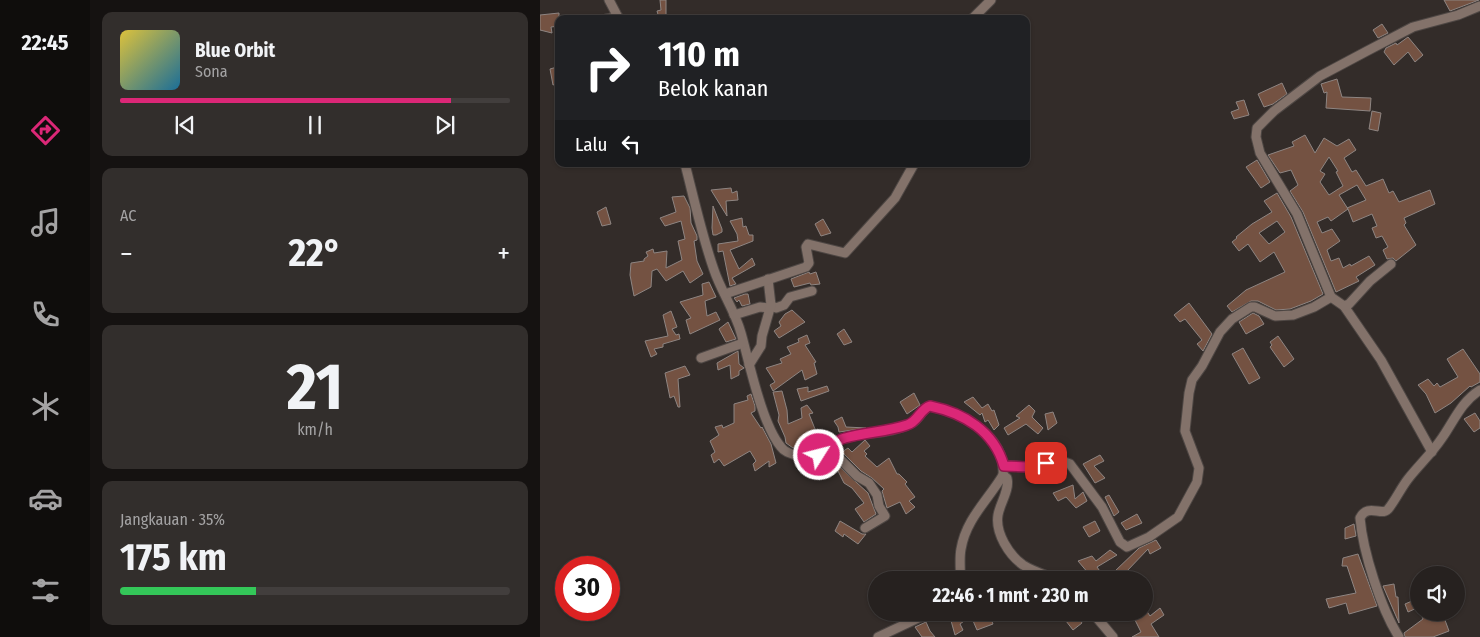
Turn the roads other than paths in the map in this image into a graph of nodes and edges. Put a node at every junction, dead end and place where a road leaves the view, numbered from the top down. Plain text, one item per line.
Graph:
1 (609, 0) edge
2 (991, 0) edge
3 (1480, 6) edge
4 (617, 15) edge
5 (976, 15) edge
6 (686, 167) edge
7 (912, 167) edge
8 (1391, 264) dead end
9 (768, 279) junction
10 (812, 292) dead end
11 (725, 294) junction
12 (1331, 297) junction
13 (770, 306) junction
14 (1344, 306) junction
15 (734, 315) junction
16 (743, 343) junction
17 (702, 358) dead end
18 (749, 365) junction
19 (1480, 390) edge
20 (829, 448) junction
21 (1432, 452) junction
22 (1004, 466) junction
23 (1003, 476) junction
24 (865, 528) dead end
25 (960, 571) edge
26 (1035, 571) edge
27 (912, 621) edge
28 (1100, 621) edge
29 (878, 637) edge
30 (1113, 637) edge
31 (1399, 637) edge

1 - 4 street
2 - 5 street
3 - 12 street
6 - 11 street
7 - 9 street
8 - 14 street
9 - 11 street
9 - 13 street
10 - 13 street
11 - 15 street
12 - 14 street
12 - 22 street
13 - 15 street
13 - 18 street
14 - 21 street
15 - 16 street
16 - 17 street
16 - 18 street
18 - 20 street
19 - 21 street
20 - 22 street
20 - 24 street
21 - 31 street
22 - 23 street
23 - 25 street
23 - 26 street
27 - 29 street
28 - 30 street

